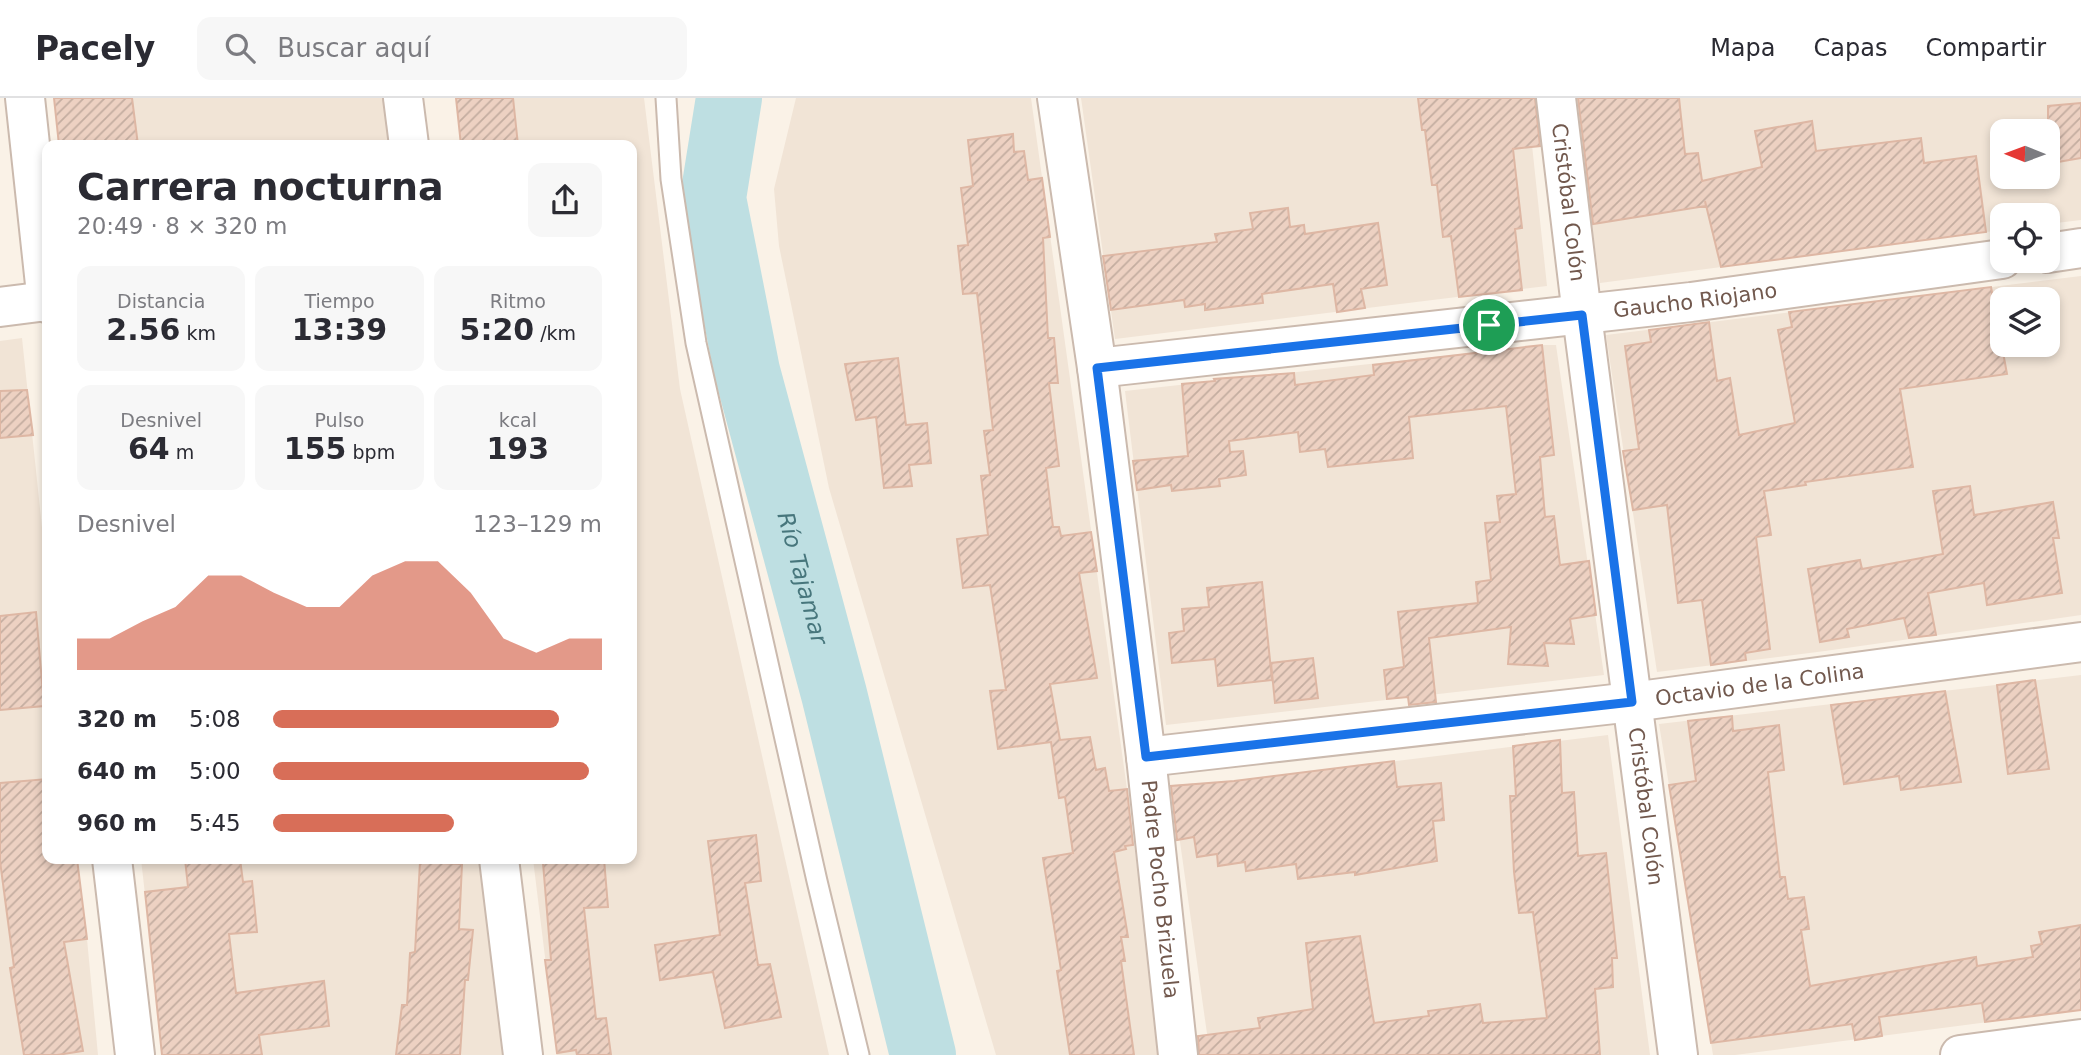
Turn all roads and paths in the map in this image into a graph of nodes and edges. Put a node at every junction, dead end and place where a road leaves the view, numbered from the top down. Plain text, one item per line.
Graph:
1 (25, 98) edge
2 (403, 98) edge
3 (666, 98) edge
4 (1057, 98) edge
5 (1556, 98) edge
6 (408, 140) edge
7 (2081, 248) edge
8 (2060, 251) edge
9 (42, 256) edge
10 (1990, 261) edge
11 (42, 303) edge
12 (0, 307) edge
13 (1582, 315) junction
14 (1097, 368) junction
15 (2081, 642) edge
16 (1632, 702) junction
17 (1146, 757) junction
18 (113, 864) edge
19 (500, 864) edge
20 (2081, 1039) edge
21 (135, 1055) edge
22 (523, 1055) edge
23 (859, 1055) edge
24 (1178, 1055) edge
25 (1678, 1055) edge
26 (1960, 1055) edge

1 - 9 street
2 - 6 street
3 - 23 lane
4 - 14 street, Padre Pocho Brizuela
5 - 13 street, Cristóbal Colón
7 - 8 street
10 - 13 street, Gaucho Riojano
11 - 12 street
13 - 14 street, Gaucho Riojano
13 - 16 street, Cristóbal Colón
14 - 17 street, Padre Pocho Brizuela
15 - 16 street, Octavio de la Colina
16 - 17 street, Octavio de la Colina
16 - 25 street, Cristóbal Colón
17 - 24 street, Padre Pocho Brizuela
18 - 21 street
19 - 22 street
20 - 26 street

